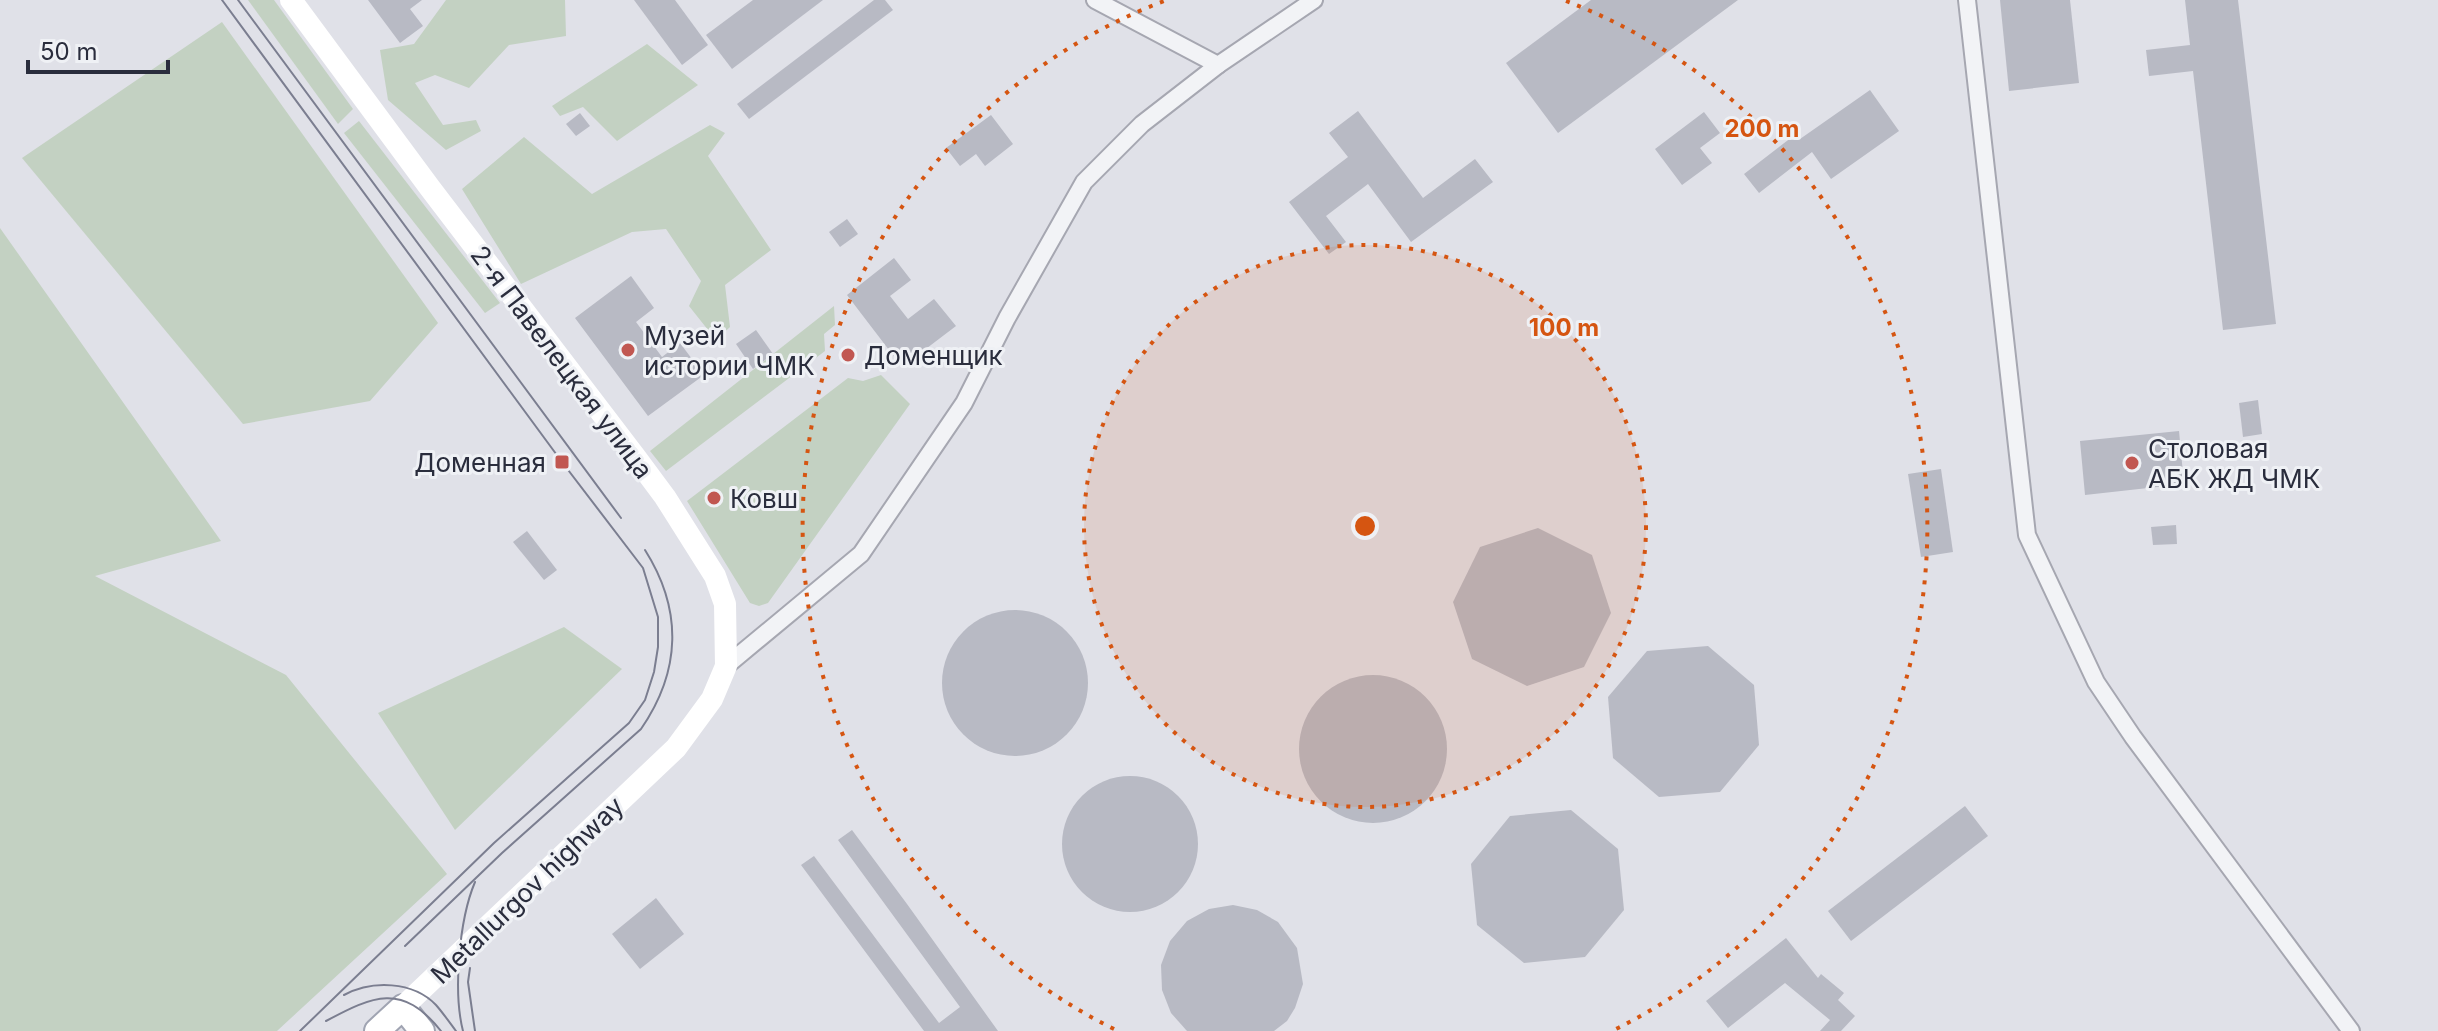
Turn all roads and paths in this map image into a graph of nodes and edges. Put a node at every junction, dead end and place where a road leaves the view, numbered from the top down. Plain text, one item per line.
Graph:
1 (291, 0) edge
2 (1095, 0) edge
3 (1314, 0) edge
4 (1967, 0) edge
5 (1218, 65) junction
6 (726, 666) junction
7 (676, 748) joint
8 (403, 1007) junction
9 (377, 1031) edge
10 (422, 1031) edge
11 (2351, 1031) edge

1 - 6 main road, 2-я Павелецкая улица
2 - 5 street
3 - 5 street
4 - 11 street
5 - 6 street
6 - 7 main road, 2-я Павелецкая улица
7 - 8 main road, Metallurgov highway
8 - 9 main road, Metallurgov highway
8 - 10 main road

